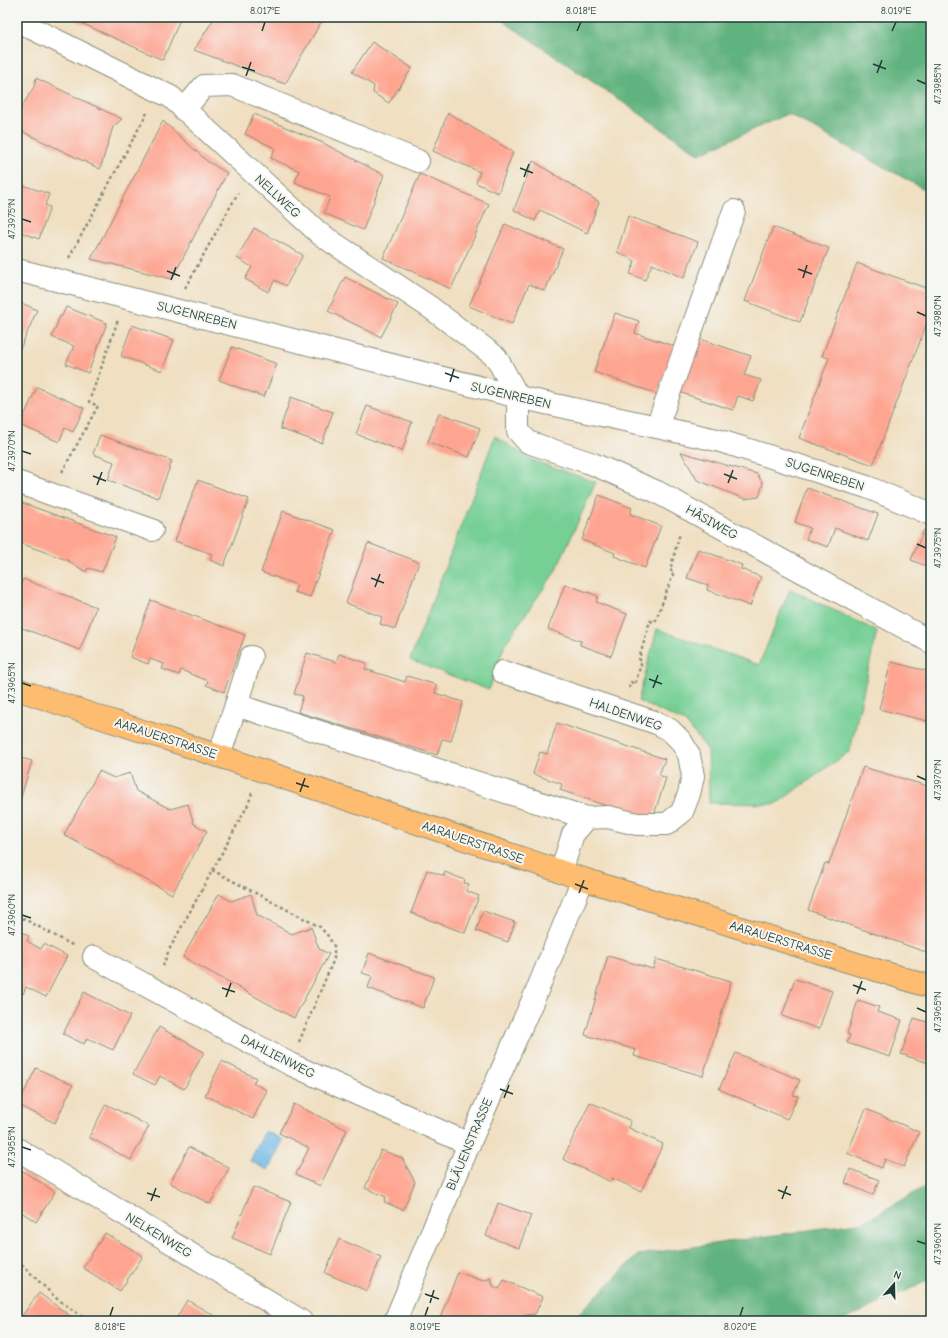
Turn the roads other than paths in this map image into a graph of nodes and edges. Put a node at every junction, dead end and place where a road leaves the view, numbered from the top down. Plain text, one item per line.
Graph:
1 (17, 21) edge
2 (184, 110) junction
3 (418, 161) dead end
4 (734, 211) dead end
5 (17, 270) edge
6 (518, 397) junction
7 (657, 427) junction
8 (17, 482) edge
9 (931, 514) edge
10 (152, 530) dead end
11 (931, 642) edge
12 (251, 656) dead end
13 (503, 672) dead end
14 (17, 689) edge
15 (236, 706) junction
16 (219, 756) junction
17 (587, 818) junction
18 (561, 872) junction
19 (583, 879) junction
20 (94, 957) road end
21 (931, 986) edge
22 (469, 1144) junction
23 (17, 1149) edge
24 (300, 1321) edge
25 (395, 1321) edge

1 - 2 street, NELLWEG
2 - 3 street
2 - 6 street, NELLWEG
4 - 7 street
5 - 6 street, SUGENREBEN
6 - 7 street, SUGENREBEN
6 - 11 street, HÄSIWEG
7 - 9 street, SUGENREBEN
8 - 10 street
12 - 15 street
13 - 17 street, HALDENWEG
14 - 16 main road, AARAUERSTRASSE
15 - 16 street
15 - 17 street
16 - 18 main road, AARAUERSTRASSE
17 - 18 street
18 - 19 main road, AARAUERSTRASSE
19 - 21 main road, AARAUERSTRASSE
19 - 22 street, BLÄUENSTRASSE
20 - 22 street, DAHLIENWEG
22 - 25 street, BLÄUENSTRASSE
23 - 24 street, NELKENWEG

